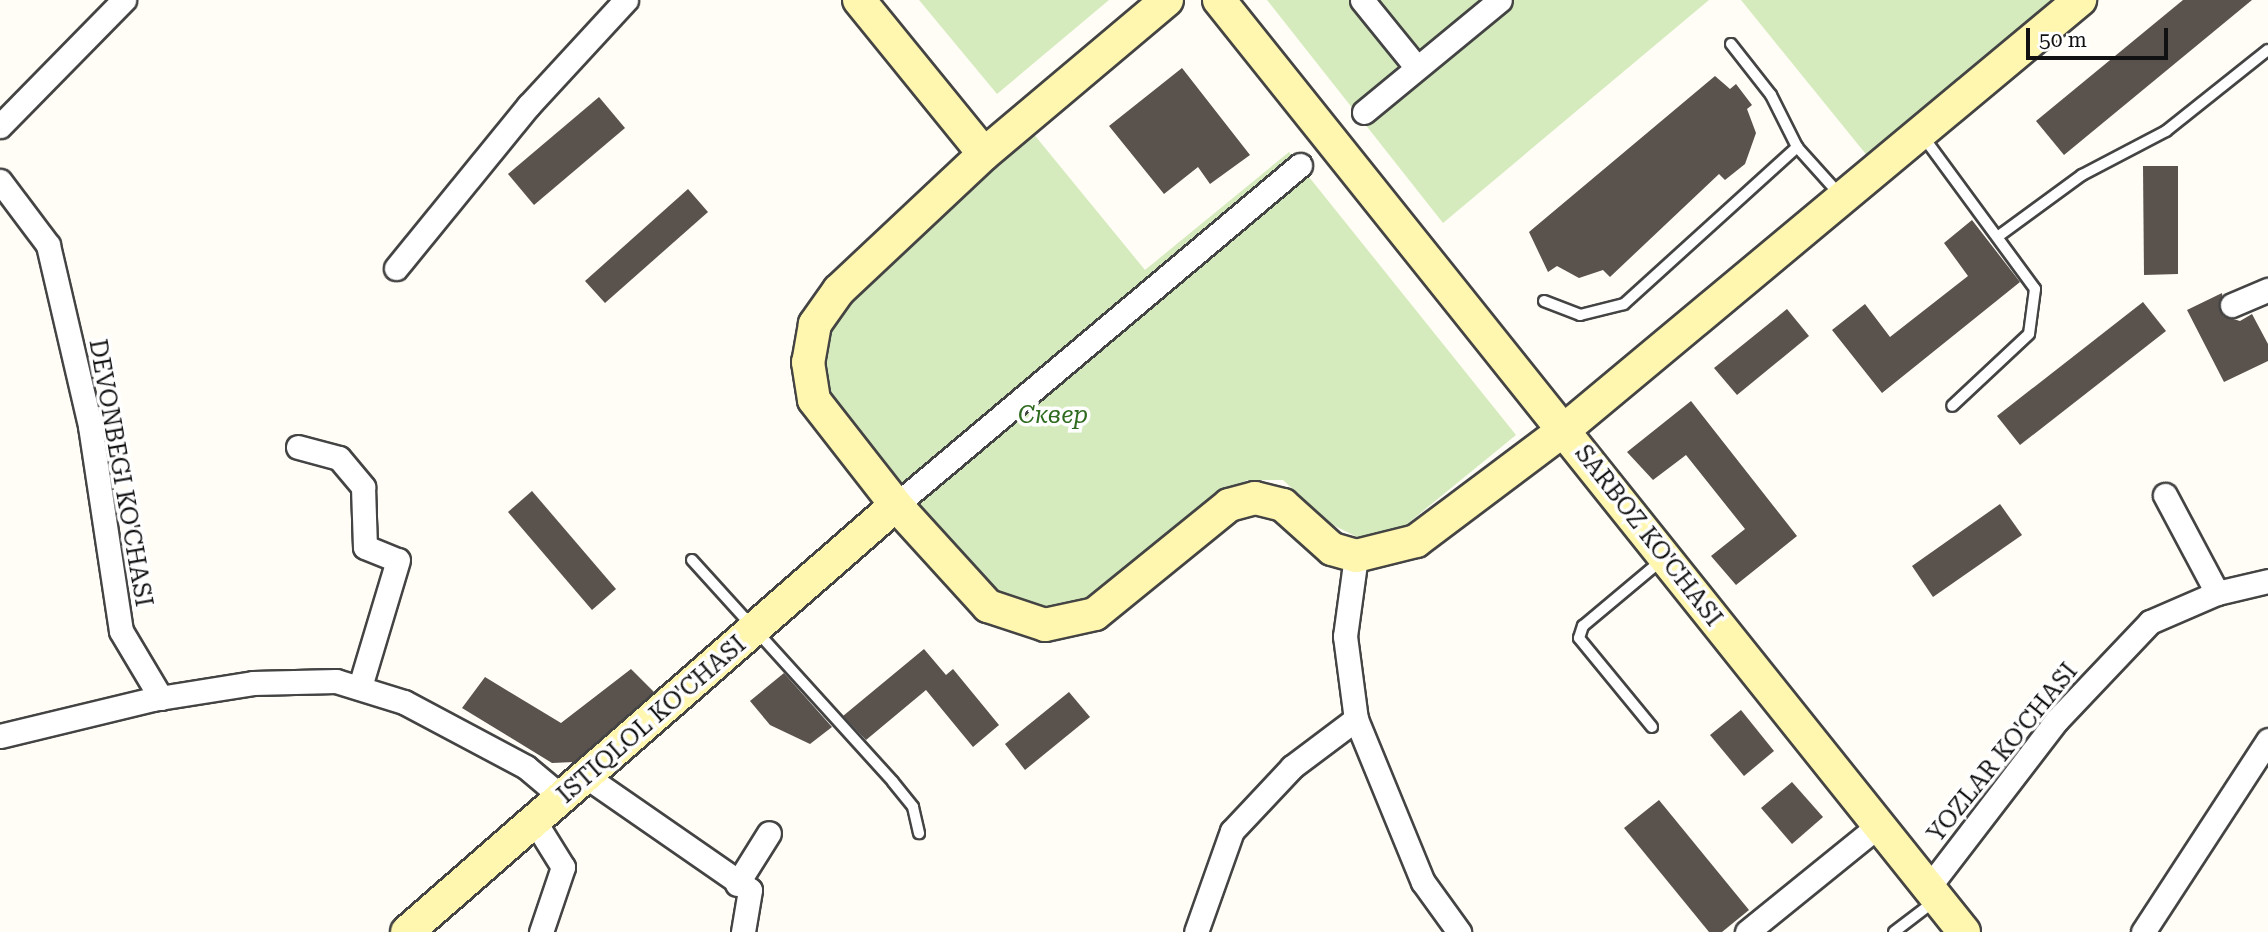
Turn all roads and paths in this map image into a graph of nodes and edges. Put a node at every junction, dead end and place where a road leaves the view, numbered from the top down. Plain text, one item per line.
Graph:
1 (124, 0) edge
2 (626, 0) edge
3 (859, 0) edge
4 (1167, 0) edge
5 (1219, 0) edge
6 (1362, 0) edge
7 (1500, 0) edge
8 (2080, 0) edge
9 (1731, 44) dead end
10 (2268, 50) edge
11 (1418, 68) junction
12 (1364, 113) dead end
13 (0, 126) edge
14 (1921, 133) junction
15 (1797, 147) junction
16 (984, 153) junction
17 (1300, 165) dead end
18 (0, 181) edge
19 (1843, 198) junction
20 (2000, 234) junction
21 (396, 268) dead end
22 (2268, 289) edge
23 (1544, 301) dead end
24 (2232, 305) dead end
25 (1952, 406) dead end
26 (1564, 430) junction
27 (298, 447) dead end
28 (2165, 495) dead end
29 (896, 505) junction
30 (1356, 556) junction
31 (1665, 557) junction
32 (692, 560) dead end
33 (2268, 581) edge
34 (2217, 593) junction
35 (758, 627) junction
36 (360, 687) junction
37 (161, 698) junction
38 (1356, 719) junction
39 (1652, 727) dead end
40 (0, 736) edge
41 (2264, 755) edge
42 (587, 777) junction
43 (563, 798) junction
44 (535, 822) junction
45 (1879, 825) junction
46 (919, 832) dead end
47 (769, 833) dead end
48 (737, 884) junction
49 (1933, 893) junction
50 (407, 932) edge
51 (541, 932) edge
52 (743, 932) edge
53 (1196, 932) edge
54 (1459, 932) edge
55 (1747, 932) edge
56 (1894, 932) edge
57 (1964, 932) edge
58 (2143, 932) edge

1 - 13 street
2 - 21 street
3 - 16 main road
4 - 16 main road
5 - 26 main road, SARBOZ KO'CHASI
6 - 11 street
7 - 11 street
8 - 14 main road
9 - 15 lane
10 - 20 lane
11 - 12 street
14 - 19 main road
14 - 20 lane
15 - 19 lane
15 - 23 lane
16 - 29 main road
17 - 29 street
18 - 37 street, DEVONBEGI KO'CHASI
19 - 26 main road
20 - 25 lane
22 - 24 street
26 - 30 main road
26 - 31 main road, SARBOZ KO'CHASI
27 - 36 street
28 - 34 street
29 - 30 main road
29 - 35 main road, ISTIQLOL KO'CHASI
30 - 38 street
31 - 39 lane
31 - 45 main road, SARBOZ KO'CHASI
32 - 35 lane
33 - 34 street, YOZLAR KO'CHASI
34 - 49 street, YOZLAR KO'CHASI
35 - 42 main road, ISTIQLOL KO'CHASI
35 - 46 lane
36 - 37 street
36 - 43 street
37 - 40 street
38 - 53 street
38 - 54 street
41 - 58 street
42 - 43 main road, ISTIQLOL KO'CHASI
42 - 48 street
43 - 44 main road, ISTIQLOL KO'CHASI
44 - 50 main road, ISTIQLOL KO'CHASI
44 - 51 street
45 - 49 main road, SARBOZ KO'CHASI
45 - 55 street
47 - 48 street
48 - 52 street
49 - 56 lane
49 - 57 main road, SARBOZ KO'CHASI

